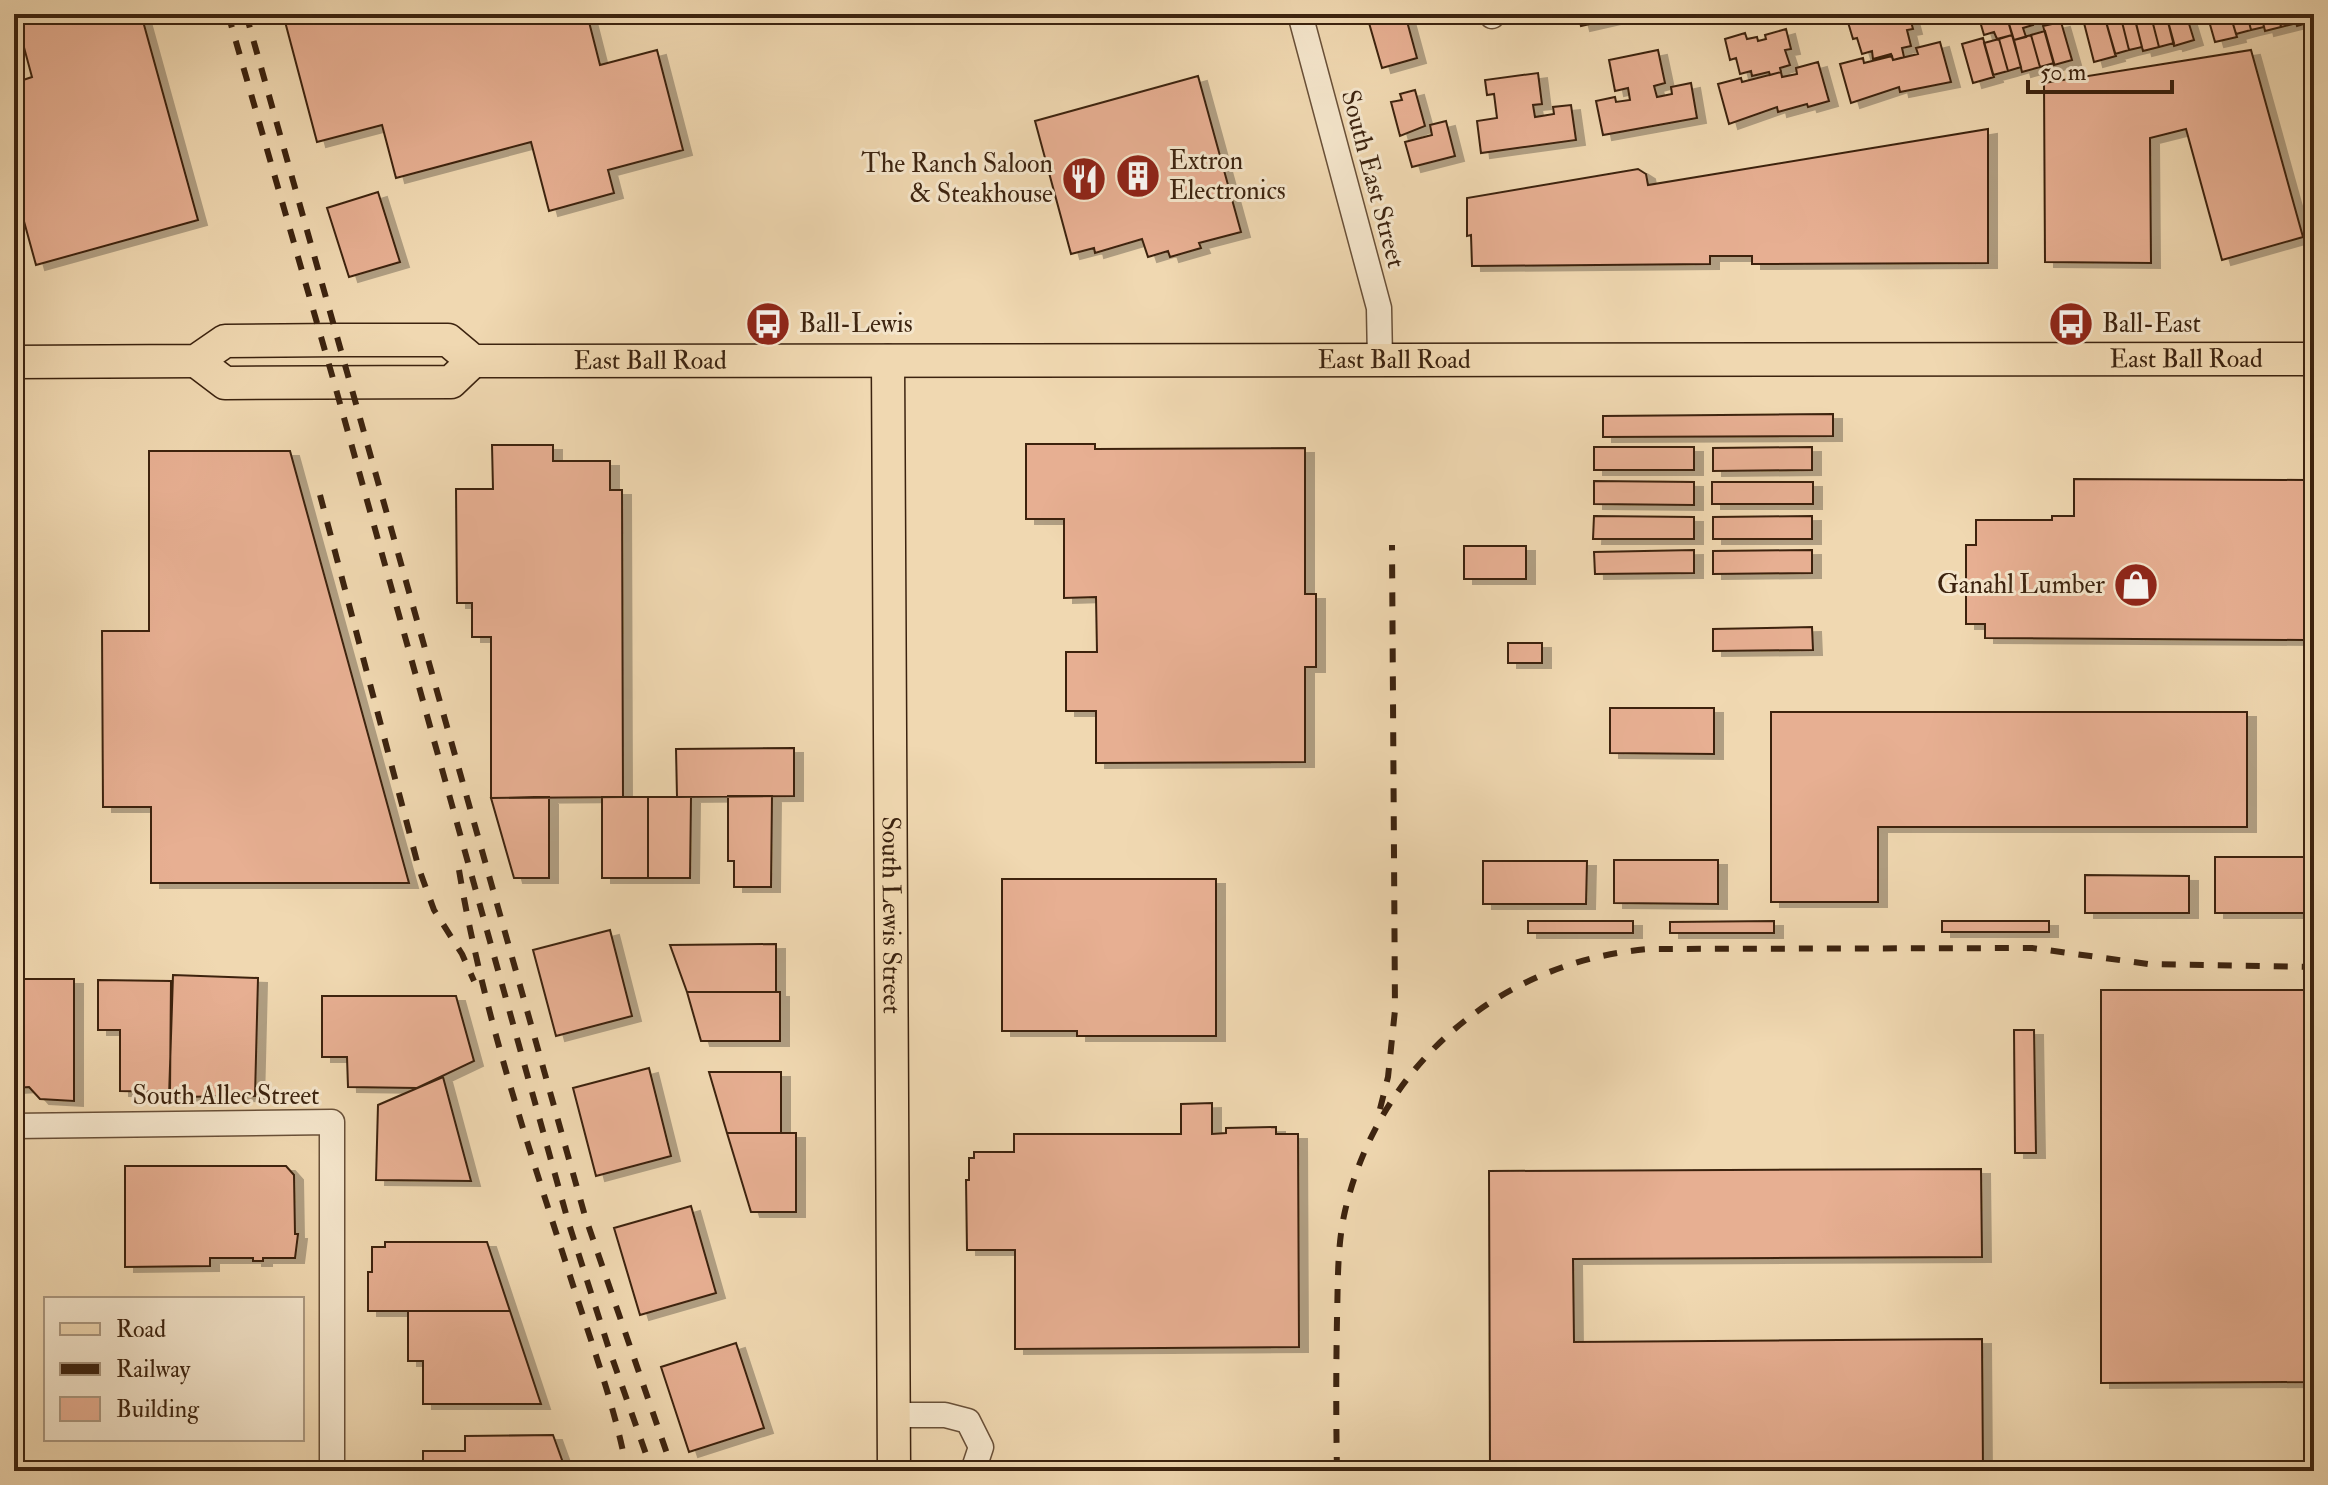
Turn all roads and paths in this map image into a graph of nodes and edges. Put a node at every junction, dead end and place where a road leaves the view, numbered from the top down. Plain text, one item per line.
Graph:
1 (1300, 14) edge
2 (2314, 359) edge
3 (1380, 360) junction
4 (888, 361) junction
5 (14, 362) edge
6 (14, 1126) edge
7 (894, 1415) junction
8 (332, 1471) edge
9 (894, 1471) edge
10 (973, 1471) edge

1 - 3 street, South East Street
2 - 3 main road, East Ball Road
3 - 4 main road, East Ball Road
4 - 5 main road, East Ball Road
4 - 7 main road, South Lewis Street
6 - 8 street, South Allec Street
7 - 9 main road, South Lewis Street
7 - 10 street

